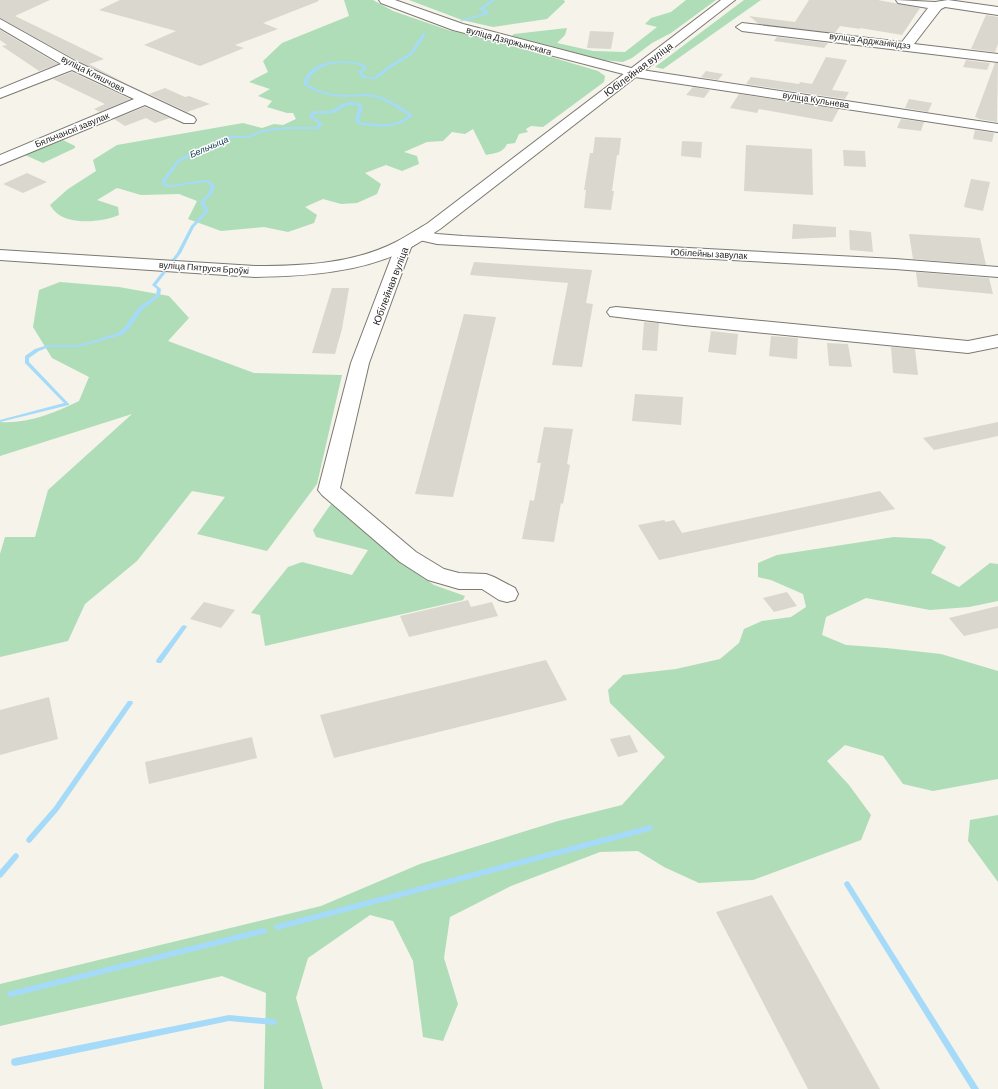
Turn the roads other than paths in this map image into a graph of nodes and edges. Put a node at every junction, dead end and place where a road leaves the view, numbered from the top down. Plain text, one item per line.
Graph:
1 (385, 0) edge
2 (730, 0) edge
3 (902, 0) edge
4 (940, 4) junction
5 (998, 11) edge
6 (0, 24) edge
7 (742, 27) dead end
8 (907, 46) junction
9 (998, 58) edge
10 (72, 65) junction
11 (635, 73) junction
12 (0, 94) edge
13 (145, 100) junction
14 (189, 120) dead end
15 (998, 128) edge
16 (0, 160) edge
17 (413, 240) junction
18 (0, 255) edge
19 (998, 272) edge
20 (616, 312) dead end
21 (998, 341) edge
22 (507, 594) dead end

1 - 11 street, вуліца Дзяржынскага
2 - 11 street, Юбілейная вуліца
3 - 4 street
4 - 5 street
4 - 8 street
6 - 10 street, вуліца Кляшчова
7 - 8 street, вуліца Арджанікідзэ
8 - 9 street, вуліца Арджанікідзэ
10 - 12 street
10 - 13 street, вуліца Кляшчова
11 - 15 street, вуліца Кульнева
11 - 17 street, Юбілейная вуліца
13 - 14 street, вуліца Кляшчова
13 - 16 street, Бяльчанскі завулак
17 - 18 street, вуліца Пятруся Броўкі
17 - 19 street, Юбілейны завулак
17 - 22 street, Юбілейная вуліца
20 - 21 street

